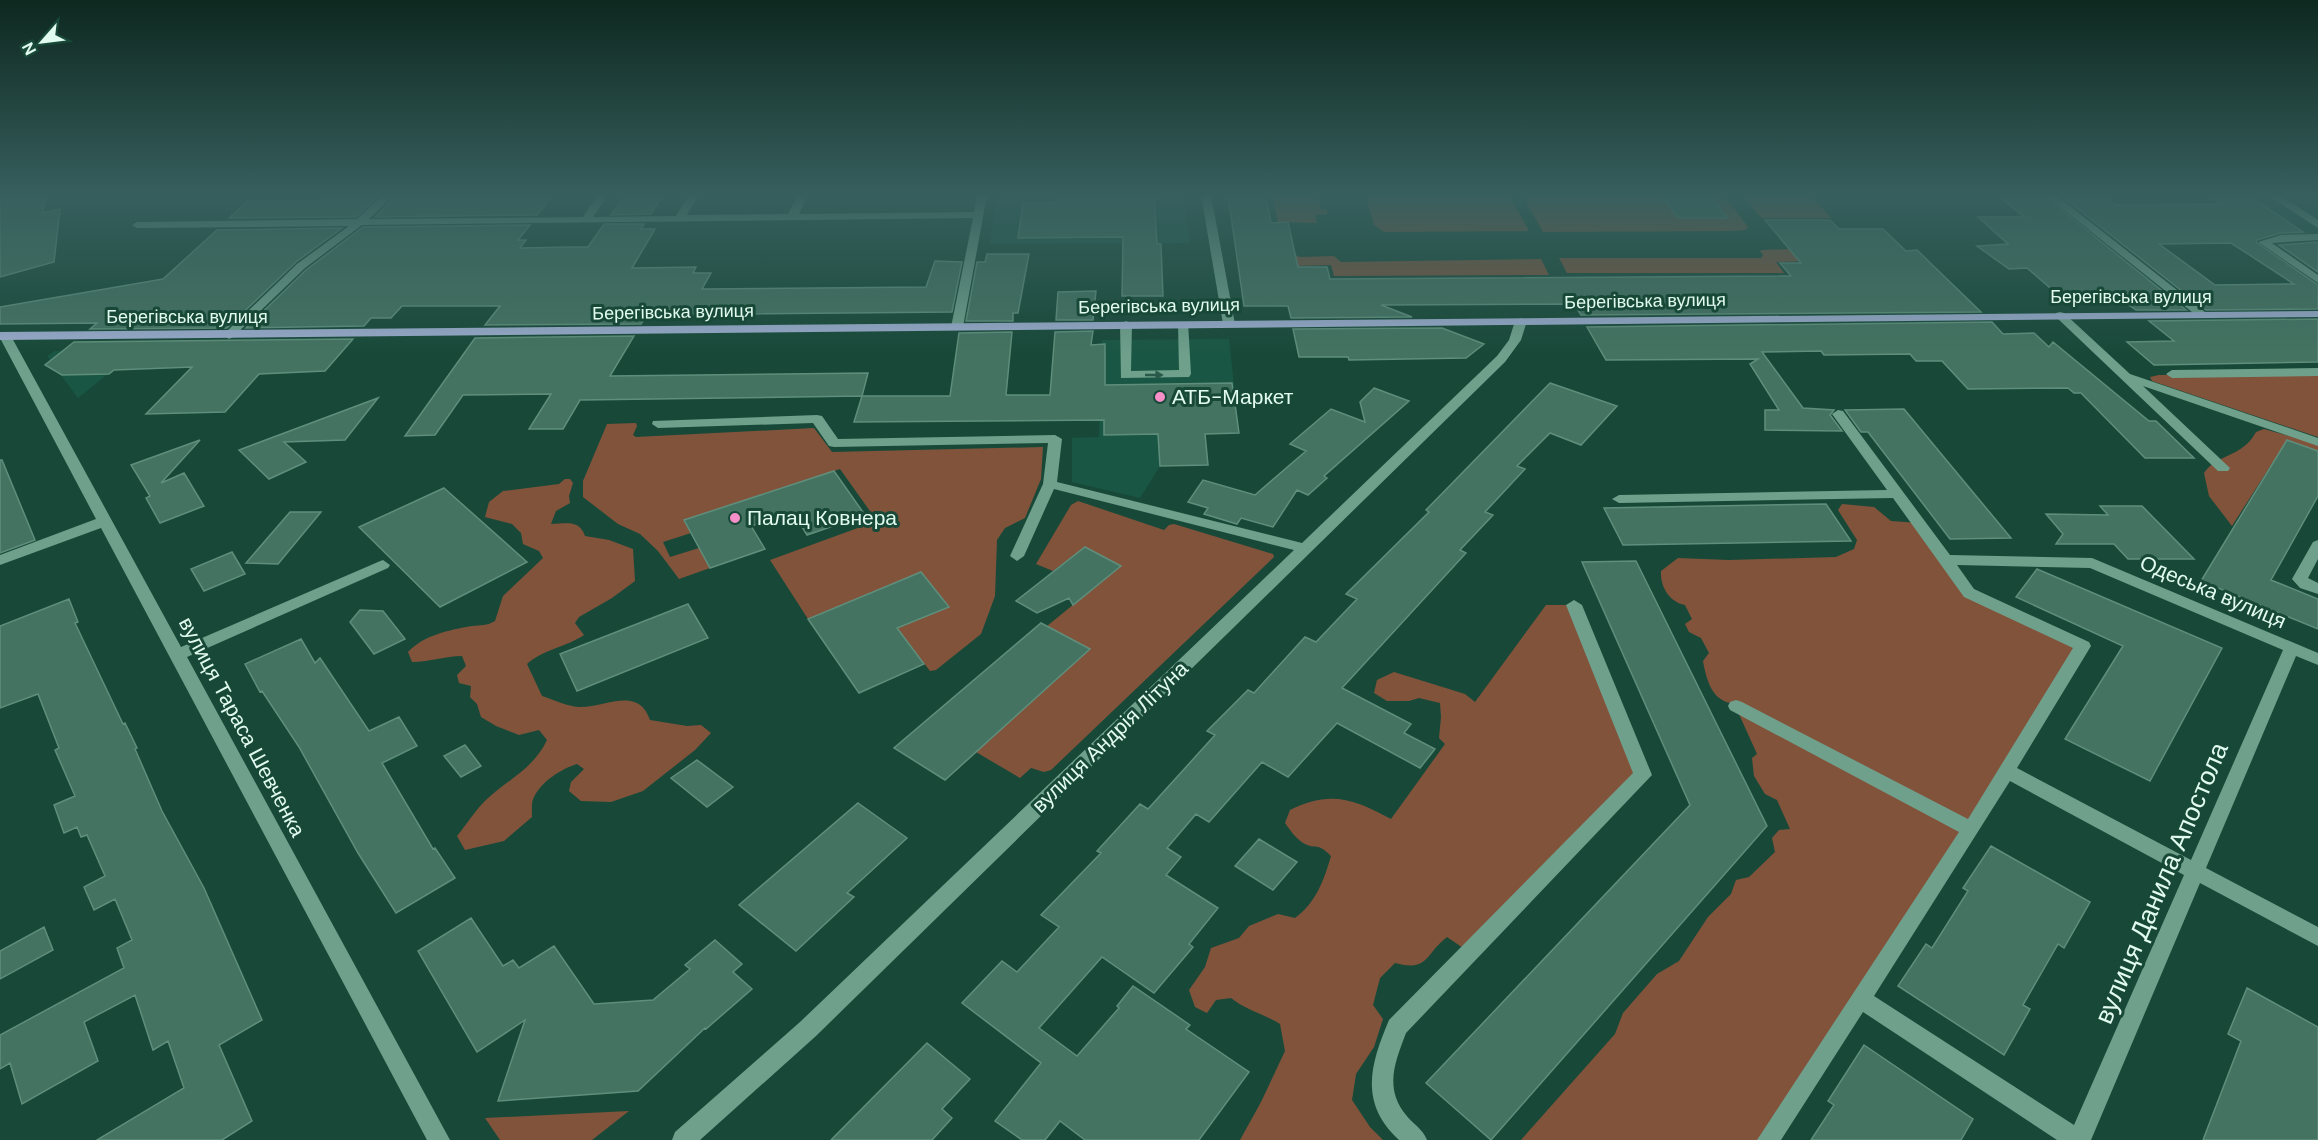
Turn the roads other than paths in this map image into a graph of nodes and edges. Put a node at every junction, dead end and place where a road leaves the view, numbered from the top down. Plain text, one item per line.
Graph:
1 (325, 248) edge
2 (972, 248) edge
3 (1215, 248) edge
4 (2118, 248) edge
5 (2271, 248) edge
6 (2318, 280) edge
7 (2201, 314) junction
8 (2318, 314) edge
9 (2060, 315) junction
10 (1521, 321) junction
11 (1126, 324) junction
12 (1184, 324) junction
13 (1229, 324) junction
14 (957, 327) junction
15 (229, 335) junction
16 (2, 336) edge
17 (2318, 372) edge
18 (2172, 374) dead end
19 (2123, 375) junction
20 (1838, 414) dead end
21 (657, 424) dead end
22 (2318, 442) edge
23 (2223, 468) dead end
24 (1050, 484) junction
25 (1897, 494) junction
26 (1619, 499) dead end
27 (105, 521) junction
28 (2318, 545) edge
29 (1303, 549) junction
30 (1017, 556) dead end
31 (0, 560) edge
32 (1946, 560) junction
33 (383, 565) dead end
34 (2318, 590) edge
35 (1574, 605) dead end
36 (2292, 648) junction
37 (177, 655) junction
38 (2318, 658) edge
39 (1736, 706) dead end
40 (2005, 770) junction
41 (1971, 829) junction
42 (2194, 871) junction
43 (2318, 938) edge
44 (1862, 1000) junction
45 (439, 1140) edge
46 (683, 1140) edge
47 (1416, 1140) edge
48 (1768, 1140) edge
49 (2078, 1140) edge

1 - 15 street
2 - 14 street
3 - 13 street
4 - 7 street
5 - 6 street
7 - 8 main road, Берегівська вулиця
7 - 9 main road, Берегівська вулиця
9 - 10 main road, Берегівська вулиця
9 - 19 street
10 - 13 main road, Берегівська вулиця
10 - 29 street, вулиця Андрія Літуна
11 - 12 main road, Берегівська вулиця
11 -> 12 street
11 - 14 main road, Берегівська вулиця
12 - 13 main road, Берегівська вулиця
14 - 15 main road, Берегівська вулиця
15 - 16 main road, Берегівська вулиця
16 - 27 street, вулиця Тараса Шевченка
17 - 18 street
19 - 22 street
19 - 23 street
20 - 25 street
21 - 24 street
24 - 29 street
24 - 30 street
25 - 26 street
25 - 32 street
27 - 31 street
27 - 37 street, вулиця Тараса Шевченка
28 - 34 street
29 - 46 street, вулиця Андрія Літуна
32 - 36 street, Одеська вулиця
32 - 40 street
33 - 37 street
35 - 47 street
36 - 38 street, Одеська вулиця
36 - 42 street, вулиця Данила Апостола
37 - 45 street, вулиця Тараса Шевченка
39 - 41 street
40 - 41 street
40 - 42 street
41 - 44 street
42 - 43 street
42 - 49 street, вулиця Данила Апостола
44 - 48 street
44 - 49 street

